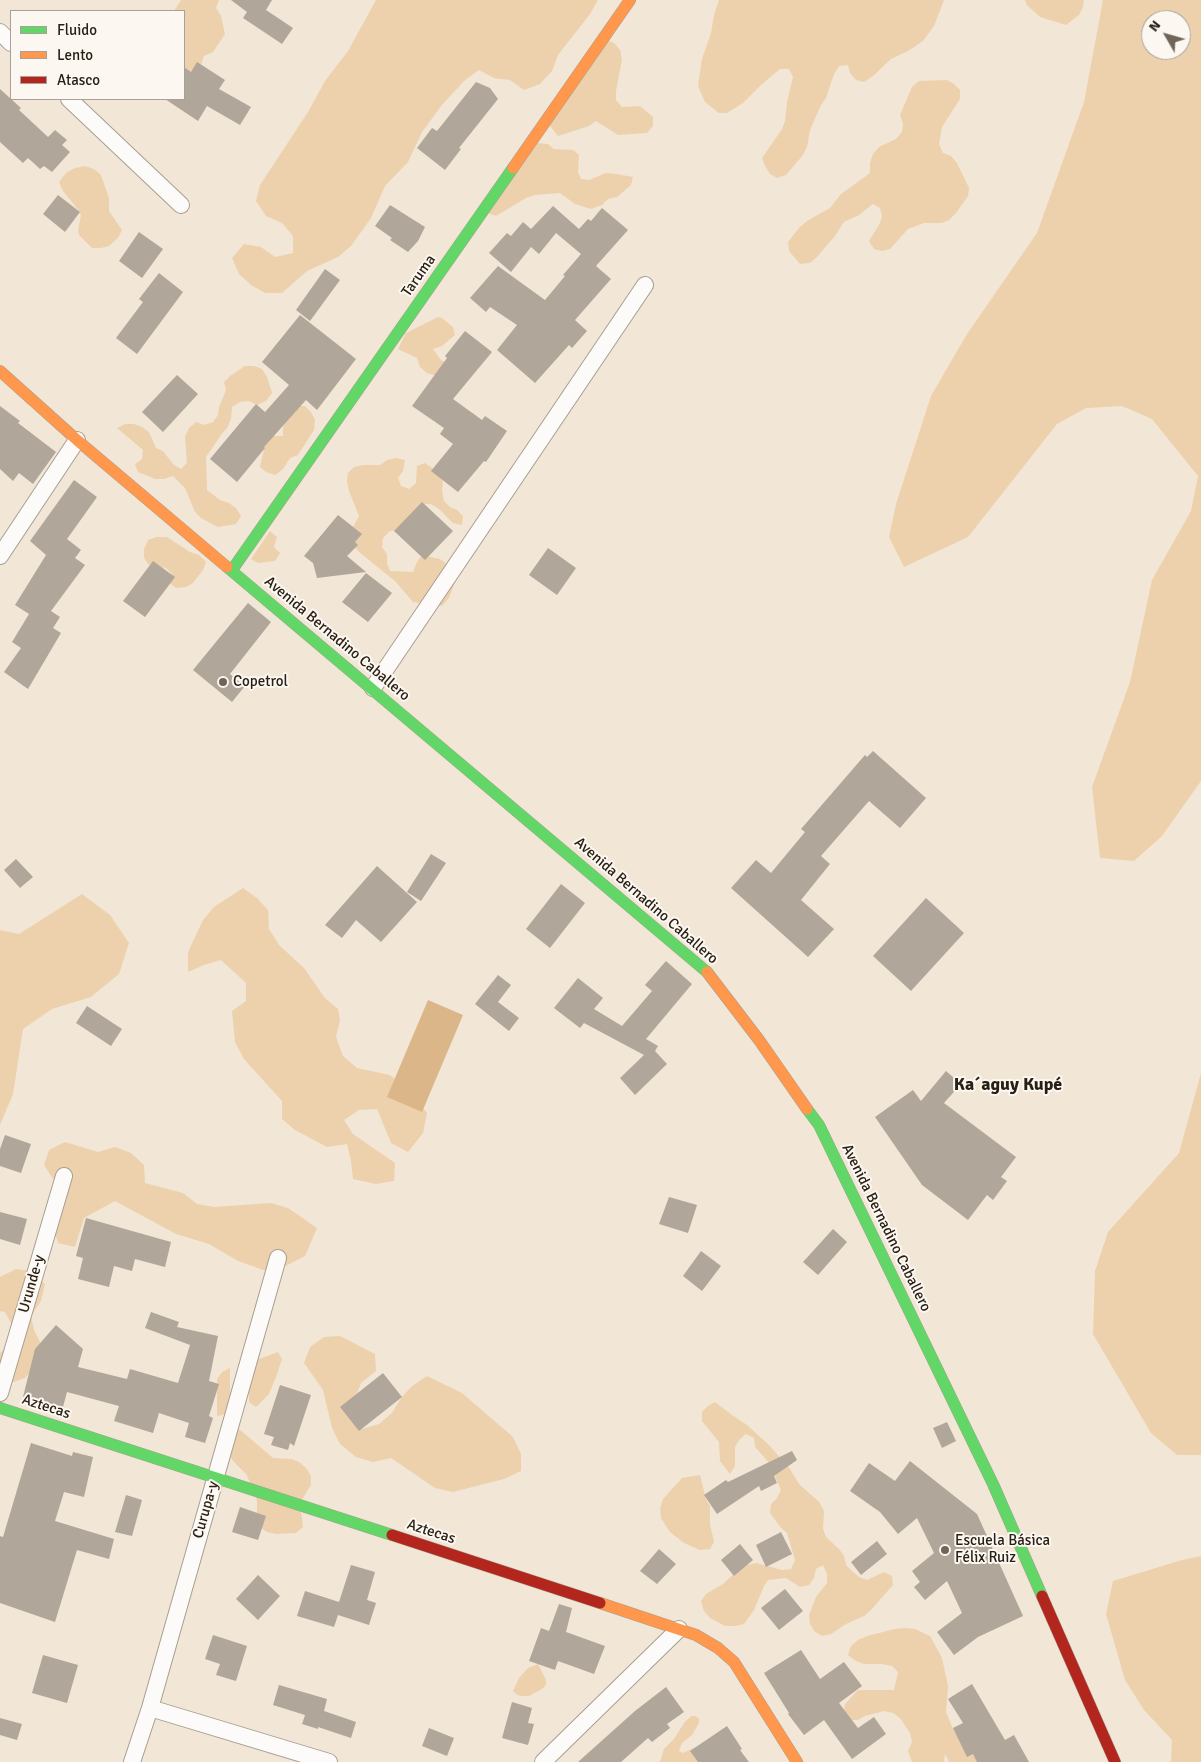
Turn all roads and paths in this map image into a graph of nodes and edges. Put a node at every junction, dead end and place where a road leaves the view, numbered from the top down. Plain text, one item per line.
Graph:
1 (630, 0) edge
2 (0, 32) edge
3 (10, 42) edge
4 (70, 100) edge
5 (181, 206) dead end
6 (645, 285) dead end
7 (0, 371) edge
8 (77, 440) junction
9 (0, 556) edge
10 (232, 570) junction
11 (372, 688) junction
12 (64, 1176) dead end
13 (278, 1258) dead end
14 (0, 1392) edge
15 (0, 1408) edge
16 (215, 1477) junction
17 (679, 1629) junction
18 (150, 1708) junction
19 (132, 1762) edge
20 (329, 1762) edge
21 (543, 1762) edge
22 (797, 1762) edge
23 (1115, 1762) edge

1 - 10 main road, Taruma
2 - 3 street
4 - 5 street
6 - 11 street
7 - 8 main road, Avenida Bernadino Caballero
8 - 9 street
8 - 10 main road, Avenida Bernadino Caballero
10 - 11 main road, Avenida Bernadino Caballero
11 - 23 main road, Avenida Bernadino Caballero
12 - 14 street, Urunde-y
13 - 16 street, Curupa-y
15 - 16 main road, Aztecas
16 - 17 main road, Aztecas
16 - 18 street, Curupa-y
17 - 21 street
17 - 22 main road, Aztecas
18 - 19 street, Curupa-y
18 - 20 street

